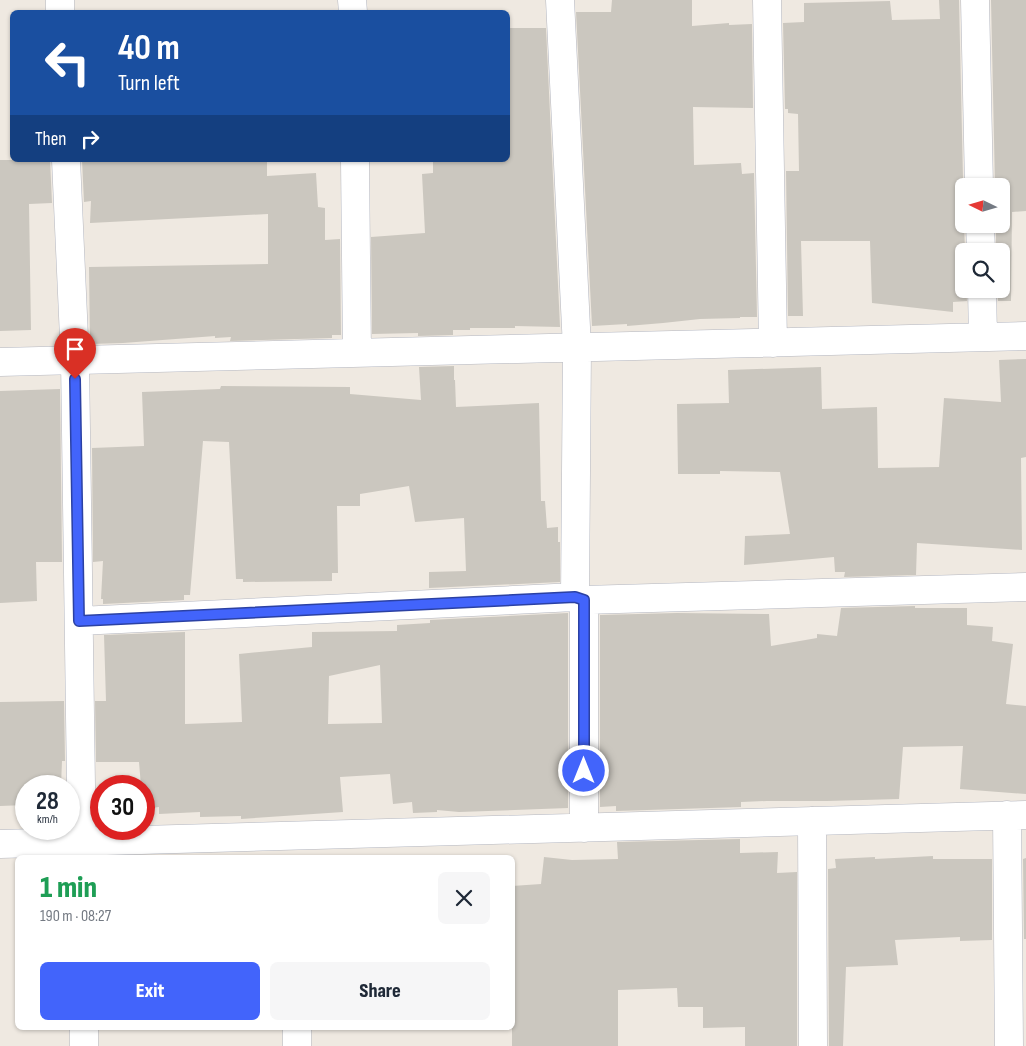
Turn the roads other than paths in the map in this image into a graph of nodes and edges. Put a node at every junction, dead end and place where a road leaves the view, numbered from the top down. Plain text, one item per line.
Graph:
1 (560, 0) edge
2 (767, 0) edge
3 (975, 0) edge
4 (66, 162) edge
5 (355, 162) edge
6 (979, 178) edge
7 (982, 298) edge
8 (1026, 336) edge
9 (983, 338) junction
10 (773, 343) junction
11 (577, 348) junction
12 (357, 353) junction
13 (75, 360) junction
14 (0, 362) edge
15 (1026, 587) edge
16 (579, 598) junction
17 (79, 621) junction
18 (1017, 815) edge
19 (812, 820) junction
20 (584, 828) junction
21 (0, 844) edge
22 (291, 847) edge
23 (81, 849) edge
24 (84, 1030) edge
25 (297, 1030) edge
26 (84, 1046) edge
27 (297, 1046) edge
28 (813, 1046) edge
29 (1009, 1046) edge

1 - 11 street
2 - 10 street
3 - 6 street
4 - 13 street
5 - 12 street
7 - 9 street
8 - 9 street
9 - 10 street
10 - 11 street
11 - 12 street
11 - 16 street
12 - 13 street
13 - 14 street
13 - 17 street
15 - 16 street
16 - 17 street
16 - 20 street
17 - 23 street
18 - 19 street
18 - 29 street
19 - 20 street
19 - 28 street
20 - 22 street
21 - 23 street
22 - 23 street
24 - 26 street
25 - 27 street

